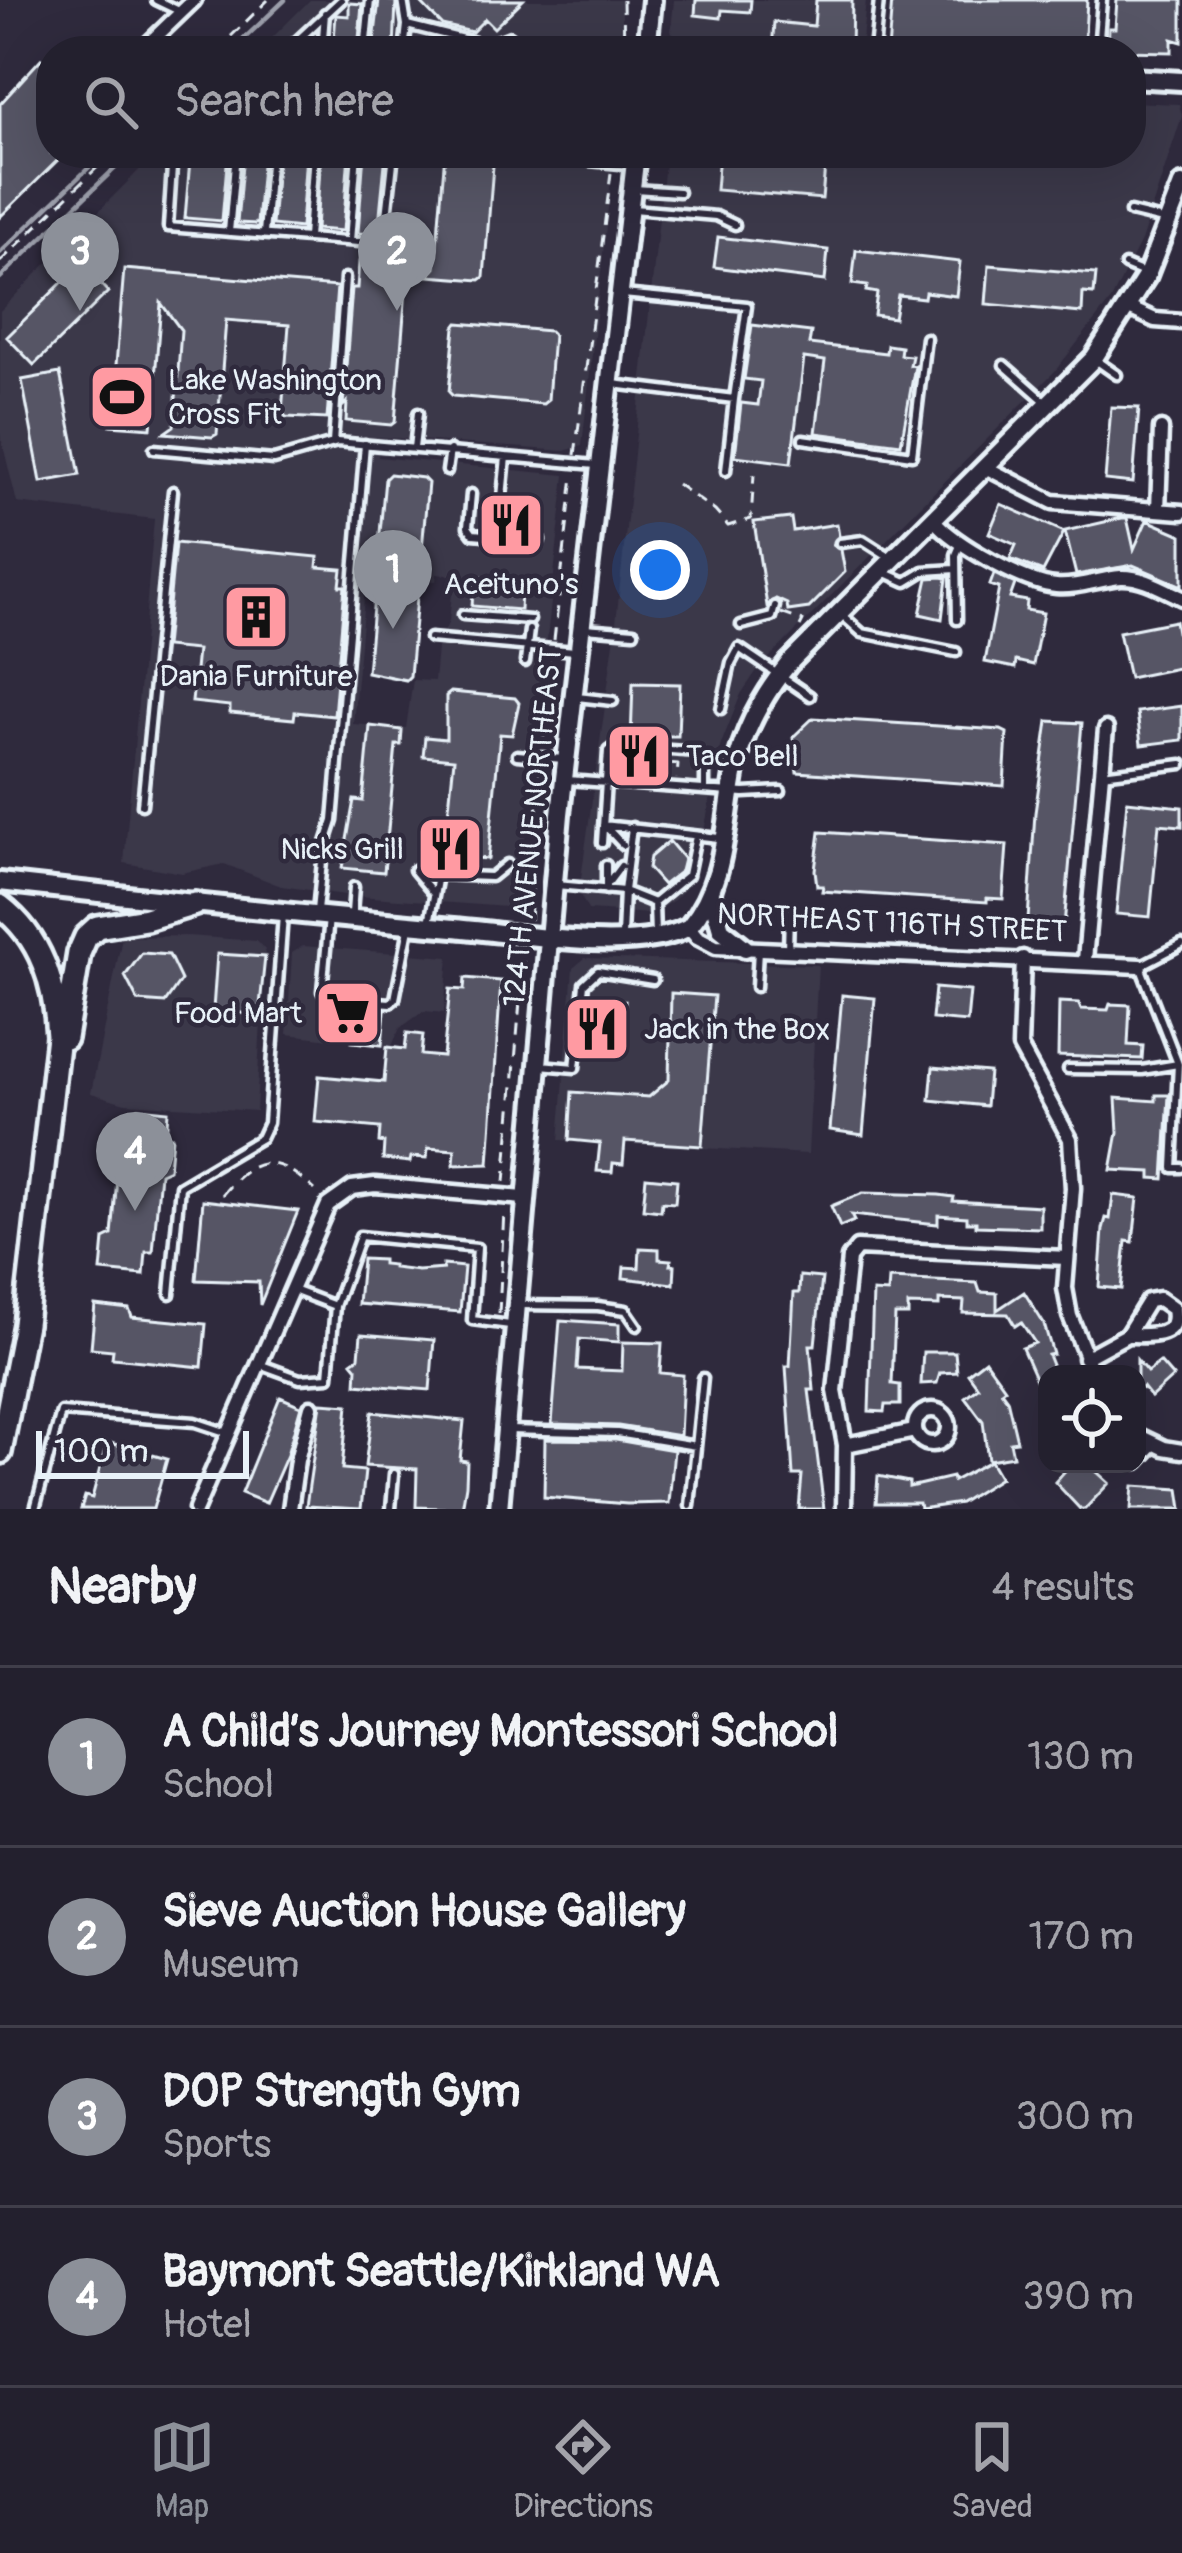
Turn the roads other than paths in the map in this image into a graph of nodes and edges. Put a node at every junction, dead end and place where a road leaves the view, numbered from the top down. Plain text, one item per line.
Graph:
1 (156, 0) edge
2 (194, 0) edge
3 (341, 0) edge
4 (370, 0) edge
5 (403, 0) edge
6 (652, 0) edge
7 (879, 0) edge
8 (1102, 0) edge
9 (182, 12) junction
10 (325, 13) junction
11 (407, 25) junction
12 (156, 36) edge
13 (301, 36) edge
14 (323, 36) edge
15 (366, 36) edge
16 (406, 36) edge
17 (452, 36) edge
18 (648, 36) edge
19 (875, 36) edge
20 (1098, 36) edge
21 (1146, 79) edge
22 (1182, 81) edge
23 (172, 168) edge
24 (235, 168) edge
25 (270, 168) edge
26 (313, 168) edge
27 (356, 168) edge
28 (392, 168) edge
29 (634, 168) edge
30 (1182, 187) edge
31 (632, 188) junction
32 (679, 192) dead end
33 (629, 209) junction
34 (1130, 212) dead end
35 (1170, 222) junction
36 (735, 225) dead end
37 (230, 232) junction
38 (264, 235) junction
39 (308, 238) junction
40 (350, 242) junction
41 (1125, 265) dead end
42 (1148, 275) junction
43 (345, 278) dead end
44 (619, 293) junction
45 (1129, 308) junction
46 (1175, 321) edge
47 (1163, 336) dead end
48 (926, 338) dead end
49 (1094, 358) junction
50 (1004, 365) dead end
51 (1117, 375) dead end
52 (610, 384) junction
53 (734, 399) junction
54 (1050, 406) junction
55 (418, 413) dead end
56 (1161, 429) dead end
57 (803, 439) dead end
58 (333, 443) junction
59 (365, 444) junction
60 (414, 448) junction
61 (154, 449) dead end
62 (450, 450) junction
63 (506, 457) junction
64 (599, 465) junction
65 (987, 468) junction
66 (447, 471) dead end
67 (726, 471) dead end
68 (172, 490) dead end
69 (471, 494) dead end
70 (502, 497) dead end
71 (1158, 510) junction
72 (1182, 512) edge
73 (934, 520) junction
74 (540, 540) dead end
75 (840, 543) dead end
76 (961, 543) junction
77 (888, 566) junction
78 (956, 569) junction
79 (1182, 598) edge
80 (776, 608) road end
81 (840, 613) junction
82 (463, 615) dead end
83 (957, 620) dead end
84 (741, 625) dead end
85 (581, 628) junction
86 (634, 632) dead end
87 (430, 638) dead end
88 (527, 646) junction
89 (579, 651) junction
90 (956, 652) dead end
91 (525, 662) dead end
92 (778, 676) junction
93 (810, 696) dead end
94 (573, 697) junction
95 (613, 700) dead end
96 (721, 709) dead end
97 (1106, 729) dead end
98 (517, 755) dead end
99 (566, 759) junction
100 (1182, 764) edge
101 (1102, 774) junction
102 (563, 779) junction
103 (605, 783) junction
104 (705, 788) junction
105 (732, 791) junction
106 (781, 791) dead end
107 (142, 805) dead end
108 (603, 825) junction
109 (632, 827) junction
110 (696, 836) junction
111 (726, 839) junction
112 (507, 864) dead end
113 (414, 870) dead end
114 (0, 882) edge
115 (553, 885) junction
116 (354, 887) dead end
117 (606, 887) junction
118 (624, 891) junction
119 (434, 894) junction
120 (711, 894) junction
121 (654, 903) junction
122 (195, 904) junction
123 (0, 906) edge
124 (789, 913) dead end
125 (283, 915) junction
126 (323, 918) junction
127 (351, 920) junction
128 (419, 925) junction
129 (688, 927) junction
130 (548, 936) junction
131 (656, 939) junction
132 (621, 941) junction
133 (1182, 944) edge
134 (751, 948) junction
135 (788, 950) junction
136 (1023, 958) junction
137 (1085, 960) junction
138 (1140, 966) junction
139 (652, 980) dead end
140 (756, 987) dead end
141 (1180, 1064) edge
142 (536, 1065) junction
143 (57, 1068) junction
144 (1068, 1069) dead end
145 (1182, 1168) edge
146 (524, 1198) junction
147 (1067, 1258) junction
148 (291, 1290) junction
149 (170, 1294) dead end
150 (335, 1306) junction
151 (507, 1306) junction
152 (514, 1325) junction
153 (637, 1326) dead end
154 (1127, 1335) dead end
155 (1085, 1358) junction
156 (260, 1364) junction
157 (1089, 1365) edge
158 (703, 1378) dead end
159 (311, 1407) dead end
160 (505, 1430) junction
161 (915, 1431) dead end
162 (228, 1433) junction
163 (1146, 1440) edge
164 (1153, 1444) junction
165 (844, 1445) junction
166 (696, 1446) junction
167 (1146, 1451) edge
168 (1182, 1451) edge
169 (0, 1452) edge
170 (394, 1474) dead end
171 (690, 1506) edge
172 (35, 1509) edge
173 (196, 1509) edge
174 (290, 1509) edge
175 (391, 1509) edge
176 (499, 1509) edge
177 (844, 1509) edge

1 - 9 lane
2 - 9 street
3 - 10 lane
4 - 15 lane
5 - 11 lane
6 - 18 street
7 - 19 lane
8 - 20 lane
9 - 12 street
10 - 13 lane
10 - 14 lane
11 - 16 lane
11 - 17 lane
21 - 22 street
23 - 37 lane
24 - 37 lane
25 - 38 lane
26 - 39 lane
27 - 40 lane
28 - 40 lane
29 - 31 street, 124TH AVENUE NORTHEAST
30 - 35 street
31 - 32 lane
31 - 33 street, 124TH AVENUE NORTHEAST
33 - 36 lane
33 - 44 street, 124TH AVENUE NORTHEAST
34 - 35 lane
35 - 42 street
37 - 38 lane
38 - 39 lane
39 - 40 lane
41 - 42 lane
42 - 45 street
43 - 58 lane
44 - 52 street, 124TH AVENUE NORTHEAST
44 - 53 lane
45 - 46 street
45 - 49 street
46 - 47 lane
48 - 57 lane
49 - 51 lane
49 - 54 street
50 - 54 lane
52 - 53 lane
52 - 64 street, 124TH AVENUE NORTHEAST
53 - 67 lane
54 - 65 street
55 - 60 lane
56 - 71 street
58 - 59 lane
58 - 61 lane
59 - 60 lane
59 - 126 lane
60 - 62 lane
62 - 63 lane
62 - 66 lane
63 - 64 lane
63 - 70 lane
64 - 85 street, 124TH AVENUE NORTHEAST
65 - 71 street
65 - 73 street
68 - 107 lane
69 - 74 lane
71 - 72 street
73 - 76 street
73 - 77 street
75 - 77 lane
76 - 78 lane
76 - 79 street
77 - 78 lane
77 - 81 street
78 - 83 lane
80 - 84 lane
81 - 90 lane
81 - 92 street
82 - 88 lane
85 - 86 lane
85 - 89 street, 124TH AVENUE NORTHEAST
87 - 88 lane
88 - 89 lane
88 - 91 lane
89 - 94 street, 124TH AVENUE NORTHEAST
92 - 93 lane
92 - 96 lane
92 - 105 street
94 - 95 lane
94 - 99 street, 124TH AVENUE NORTHEAST
97 - 101 street
98 - 99 lane
99 - 102 street, 124TH AVENUE NORTHEAST
100 - 101 lane
101 - 137 street
102 - 103 lane
102 - 115 street, 124TH AVENUE NORTHEAST
103 - 104 lane
103 - 104 lane
103 - 108 lane
104 - 105 lane
105 - 106 lane
105 - 111 street
108 - 108 lane
108 - 109 lane
109 - 110 lane
109 - 118 lane
110 - 111 lane
110 - 121 lane
111 - 120 street
112 - 119 lane
113 - 119 lane
114 - 122 street, NORTHEAST 116TH STREET
115 - 117 lane
115 - 130 street, 124TH AVENUE NORTHEAST
116 - 127 lane
117 - 117 lane
117 - 118 lane
118 - 121 lane
118 - 132 lane
119 - 128 lane
120 - 129 street
120 - 134 street
121 - 131 lane
122 - 125 street, NORTHEAST 116TH STREET
122 - 143 highway
123 - 143 highway
124 - 135 lane
125 - 126 street, NORTHEAST 116TH STREET
125 - 149 lane
126 - 127 street, NORTHEAST 116TH STREET
126 - 128 lane
127 - 128 street, NORTHEAST 116TH STREET
128 - 130 street, NORTHEAST 116TH STREET
129 - 131 street, NORTHEAST 116TH STREET
129 - 134 street, NORTHEAST 116TH STREET
130 - 132 street, NORTHEAST 116TH STREET
130 - 142 street, 124TH AVENUE NORTHEAST
131 - 132 street, NORTHEAST 116TH STREET
133 - 138 lane
134 - 135 street, NORTHEAST 116TH STREET
134 - 140 lane
135 - 136 street, NORTHEAST 116TH STREET
136 - 137 street, NORTHEAST 116TH STREET
136 - 147 street
137 - 138 street, NORTHEAST 116TH STREET
138 - 141 lane
139 - 142 lane
141 - 144 lane
141 - 145 lane
142 - 146 street, 124TH AVENUE NORTHEAST
143 - 169 highway
146 - 148 street
146 - 151 street, 124TH AVENUE NORTHEAST
147 - 155 street
147 - 165 street
148 - 150 lane
148 - 156 street
150 - 152 lane
150 - 156 lane
151 - 152 street, 124TH AVENUE NORTHEAST
151 - 153 lane
152 - 160 street, 124TH AVENUE NORTHEAST
154 - 155 street
155 - 157 street
156 - 162 street
158 - 166 lane
159 - 174 street
160 - 166 lane
160 - 176 street, 124TH AVENUE NORTHEAST
161 - 165 street
162 - 172 lane
162 - 173 street
163 - 164 street
164 - 167 street
164 - 168 street
165 - 177 street
166 - 171 lane
170 - 175 lane

